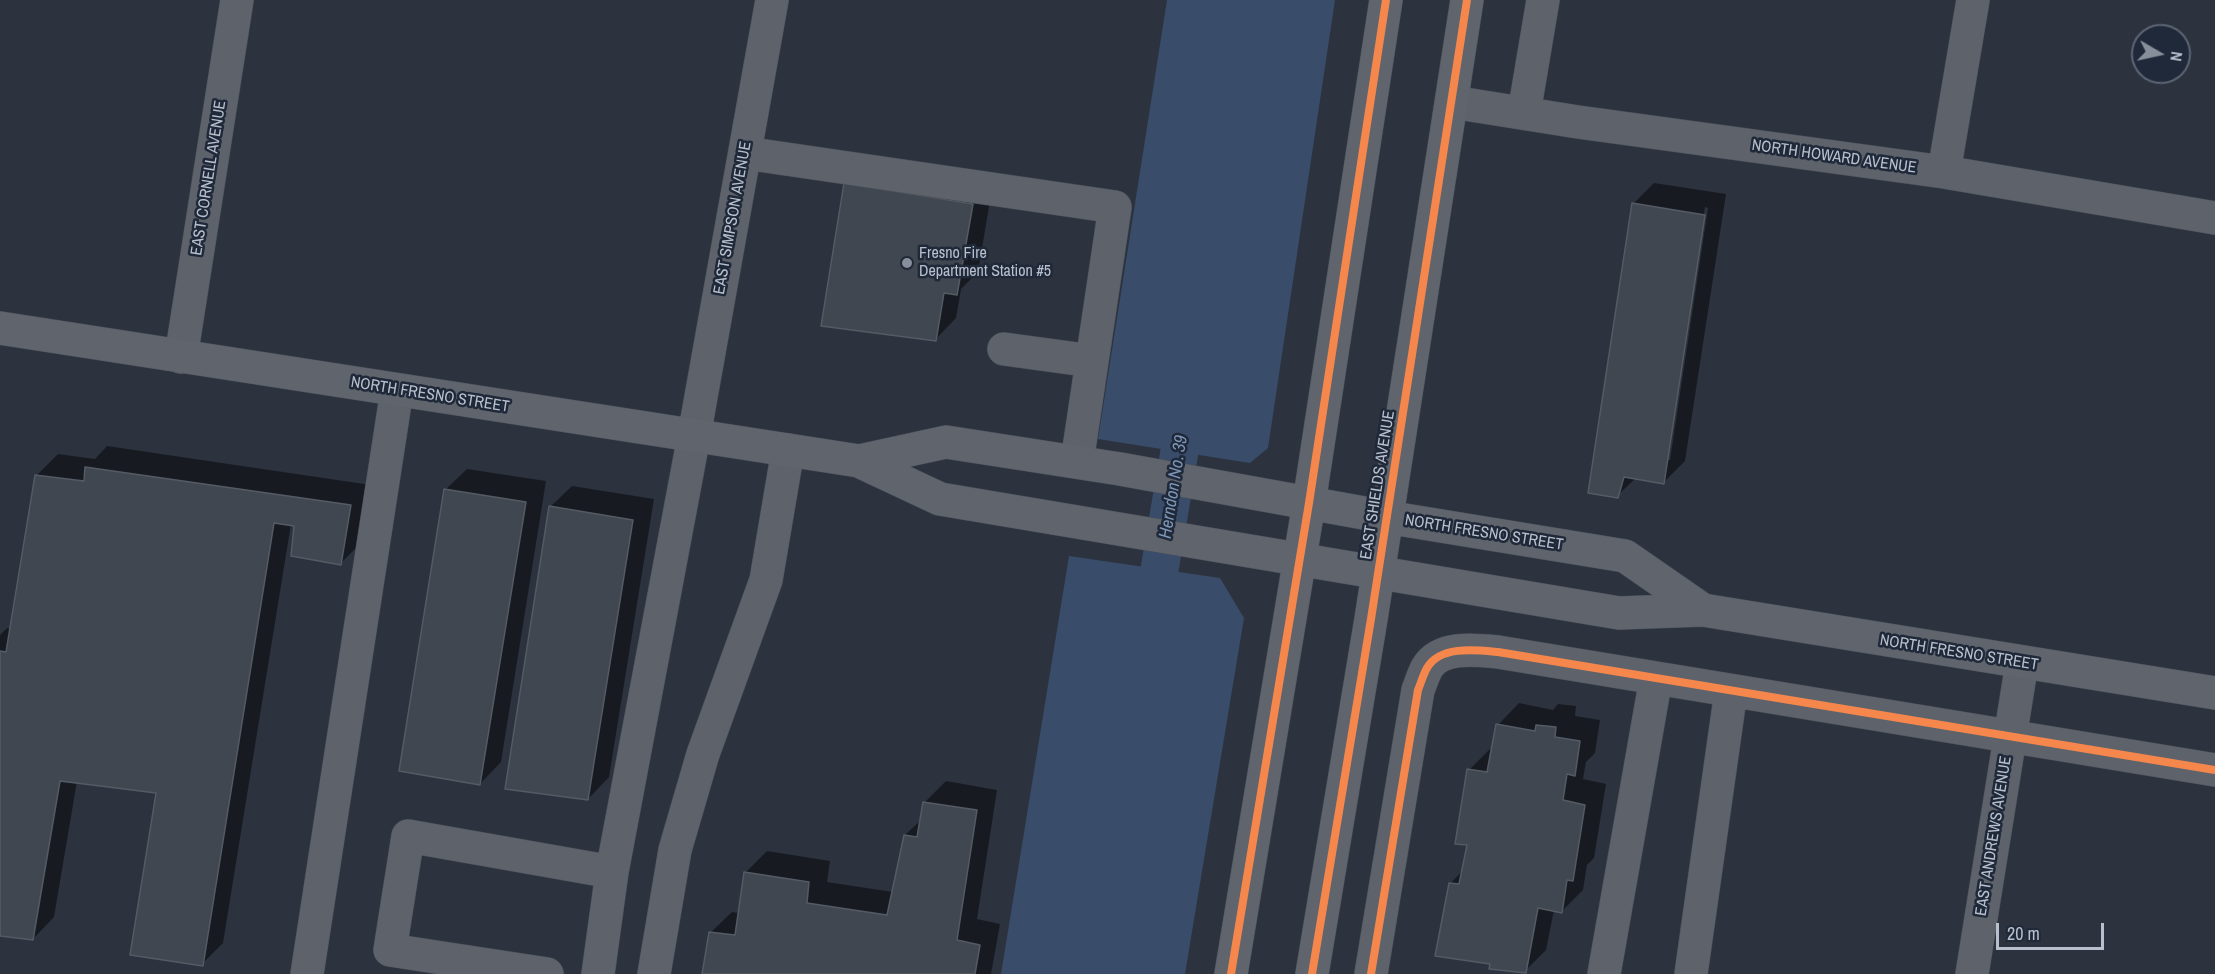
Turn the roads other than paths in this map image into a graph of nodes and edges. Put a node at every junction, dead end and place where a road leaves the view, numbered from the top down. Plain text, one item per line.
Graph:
1 (237, 0) edge
2 (772, 0) edge
3 (1386, 0) edge
4 (1467, 0) edge
5 (1543, 0) edge
6 (1973, 0) edge
7 (1452, 102) junction
8 (1524, 113) junction
9 (745, 153) junction
10 (1944, 172) junction
11 (2215, 218) edge
12 (0, 328) edge
13 (1004, 349) dead end
14 (181, 357) junction
15 (1092, 361) junction
16 (397, 390) junction
17 (694, 436) junction
18 (788, 450) junction
19 (860, 461) junction
20 (1077, 462) junction
21 (1309, 503) junction
22 (1386, 517) junction
23 (1299, 559) junction
24 (1378, 574) junction
25 (1703, 610) junction
26 (2022, 663) junction
27 (1656, 678) junction
28 (1731, 691) junction
29 (2215, 693) edge
30 (2010, 738) junction
31 (2215, 770) edge
32 (612, 872) junction
33 (1241, 917) junction
34 (307, 974) edge
35 (547, 974) edge
36 (598, 974) edge
37 (654, 974) edge
38 (1232, 974) edge
39 (1244, 974) edge
40 (1312, 974) edge
41 (1371, 974) edge
42 (1604, 974) edge
43 (1691, 974) edge
44 (1972, 974) edge

1 - 14 street, EAST CORNELL AVENUE
2 - 9 street, EAST SIMPSON AVENUE
3 - 21 main road
4 - 7 main road, EAST SHIELDS AVENUE
5 - 8 street
6 - 10 street
7 - 8 street, NORTH HOWARD AVENUE
7 - 22 main road, EAST SHIELDS AVENUE
8 - 10 street, NORTH HOWARD AVENUE
9 - 15 street
9 - 17 street, EAST SIMPSON AVENUE
10 - 11 street, NORTH HOWARD AVENUE
12 - 14 main road, NORTH FRESNO STREET
13 - 15 street
14 - 16 main road, NORTH FRESNO STREET
15 - 20 street
16 - 17 main road, NORTH FRESNO STREET
16 - 34 street
17 - 18 main road, NORTH FRESNO STREET
17 - 32 street, EAST SIMPSON AVENUE
18 - 19 main road, NORTH FRESNO STREET
18 - 37 street
19 - 20 main road, NORTH FRESNO STREET
19 - 23 main road, NORTH FRESNO STREET
20 - 21 main road, NORTH FRESNO STREET
21 - 22 main road, NORTH FRESNO STREET
21 - 23 main road
22 - 24 main road, EAST SHIELDS AVENUE
22 - 25 main road, NORTH FRESNO STREET
23 - 24 main road, NORTH FRESNO STREET
23 - 33 main road
24 - 25 main road, NORTH FRESNO STREET
24 - 40 main road, EAST SHIELDS AVENUE
25 - 26 main road, NORTH FRESNO STREET
26 - 29 main road, NORTH FRESNO STREET
26 - 30 street, EAST ANDREWS AVENUE
27 - 28 street
27 - 41 street
27 - 42 street
28 - 30 street
28 - 43 street
30 - 31 street
30 - 44 street, EAST ANDREWS AVENUE
32 - 35 street
32 - 36 street, EAST SIMPSON AVENUE
33 - 38 main road
33 - 39 main road

